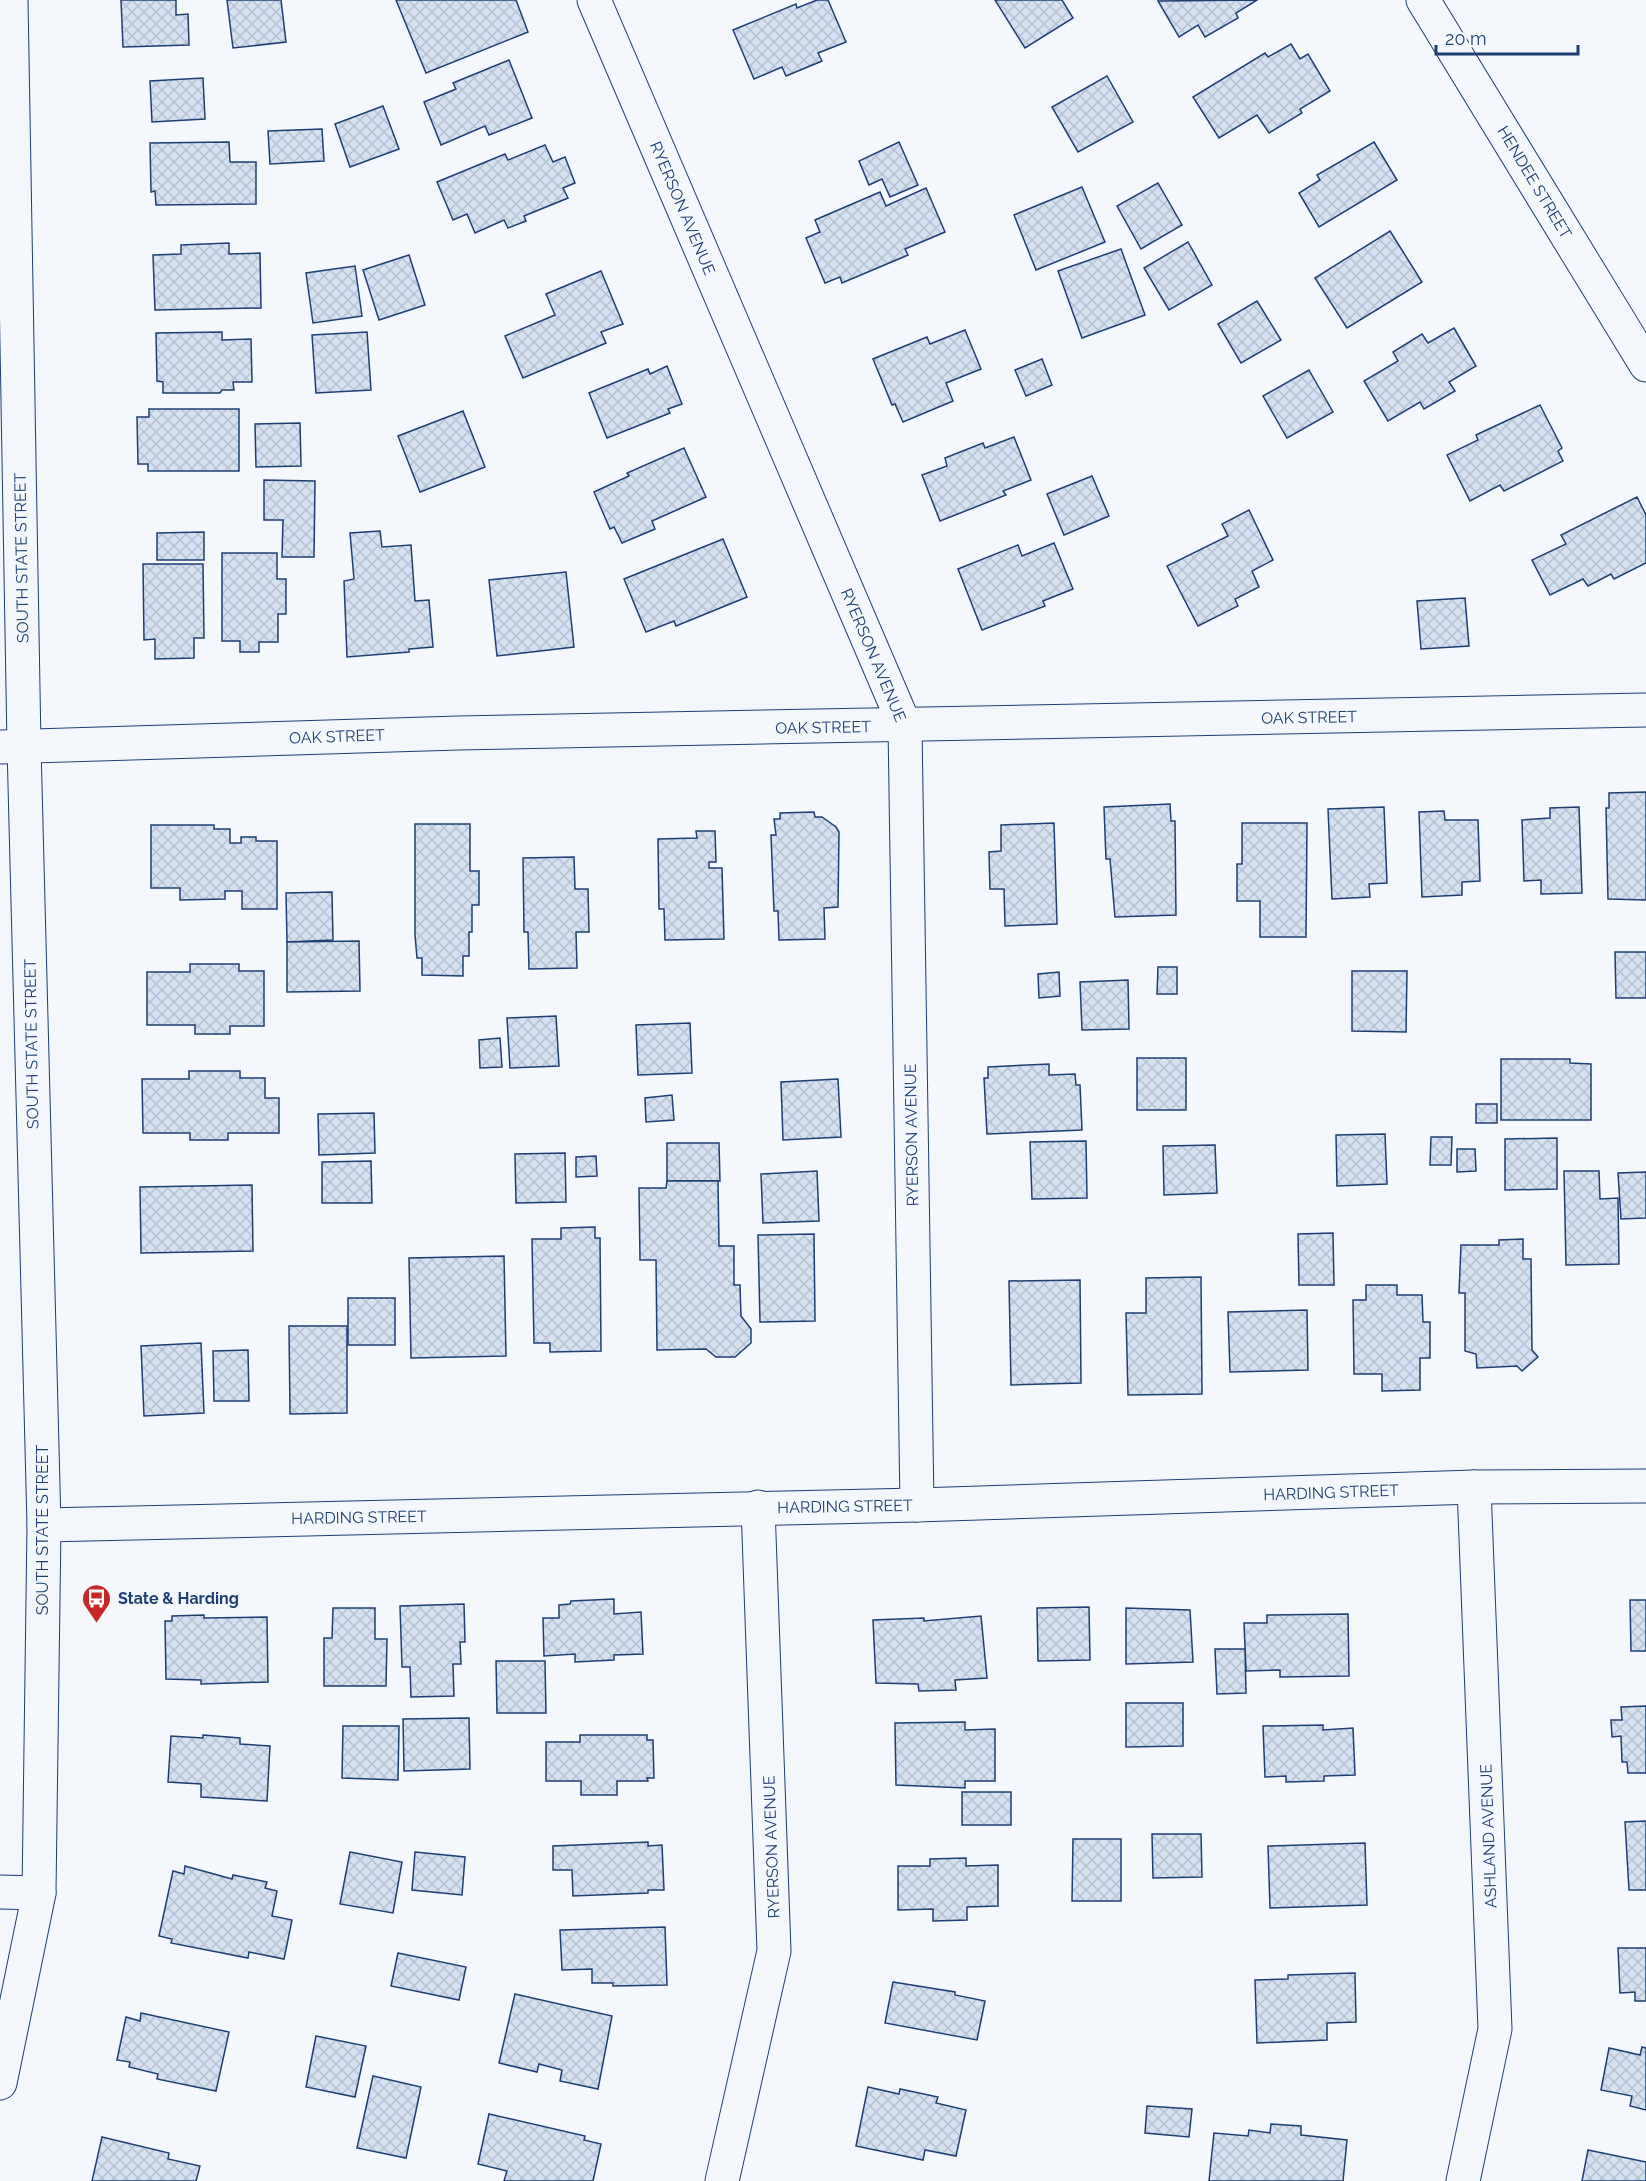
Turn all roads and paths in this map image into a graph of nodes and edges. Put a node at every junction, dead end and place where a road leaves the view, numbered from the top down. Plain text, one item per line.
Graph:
1 (11, 0) edge
2 (594, 0) edge
3 (1423, 0) edge
4 (1646, 364) edge
5 (1646, 710) edge
6 (905, 726) junction
7 (12, 746) edge
8 (1646, 1486) edge
9 (1474, 1487) junction
10 (917, 1505) junction
11 (758, 1507) junction
12 (44, 1525) junction
13 (0, 1892) edge
14 (39, 1893) junction
15 (0, 2083) edge
16 (722, 2181) edge
17 (1463, 2181) edge

1 - 7 street, SOUTH STATE STREET
2 - 6 street, RYERSON AVENUE
3 - 4 street, HENDEE STREET
5 - 6 street, OAK STREET
6 - 7 street, OAK STREET
6 - 10 street, RYERSON AVENUE
7 - 12 street, SOUTH STATE STREET
8 - 9 street, HARDING STREET
9 - 10 street, HARDING STREET
9 - 17 street, ASHLAND AVENUE
10 - 11 street, HARDING STREET
11 - 12 street, HARDING STREET
11 - 16 street, RYERSON AVENUE
12 - 14 street, SOUTH STATE STREET
13 - 14 street
14 - 15 street, SOUTH STATE STREET

